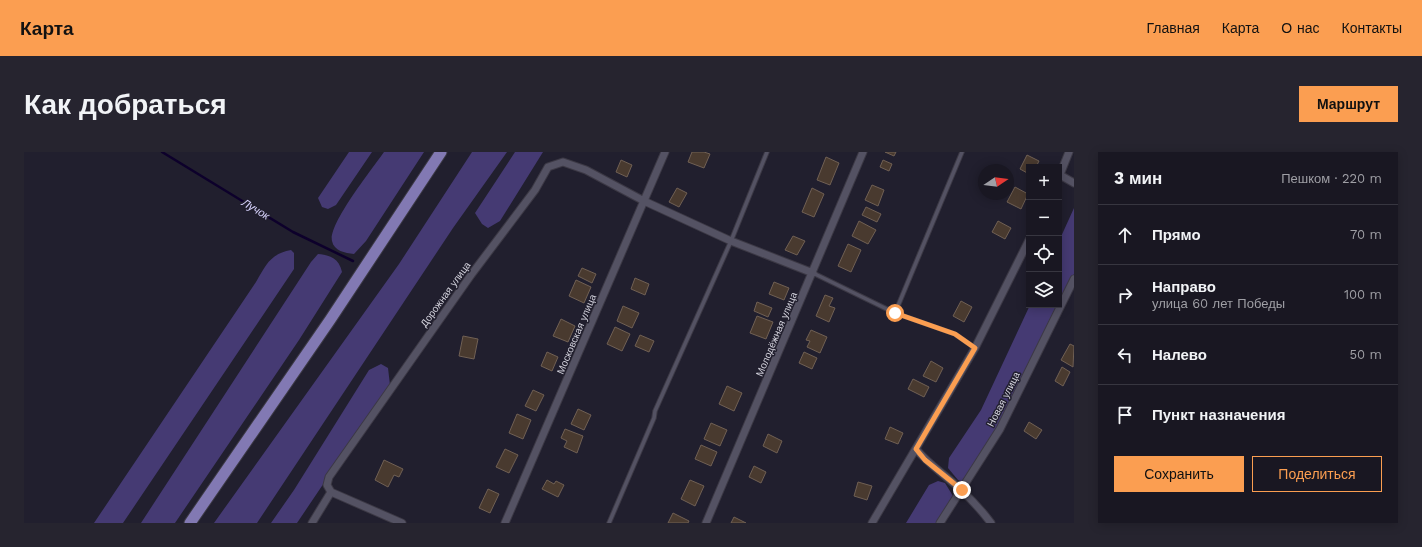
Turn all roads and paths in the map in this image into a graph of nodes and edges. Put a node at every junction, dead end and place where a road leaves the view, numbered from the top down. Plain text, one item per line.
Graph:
1 (441, 152) edge
2 (665, 152) edge
3 (767, 152) edge
4 (863, 152) edge
5 (962, 152) edge
6 (1069, 152) edge
7 (1062, 171) edge
8 (1062, 177) edge
9 (1074, 184) edge
10 (644, 201) junction
11 (731, 241) junction
12 (1026, 246) edge
13 (813, 273) junction
14 (1074, 279) edge
15 (895, 313) junction
16 (975, 348) junction
17 (916, 449) junction
18 (962, 490) junction
19 (331, 492) junction
20 (190, 523) edge
21 (312, 523) edge
22 (402, 523) edge
23 (505, 523) edge
24 (609, 523) edge
25 (706, 523) edge
26 (872, 523) edge
27 (940, 523) edge
28 (991, 523) edge

1 - 20 main road
2 - 10 street, Московская улица
3 - 11 lane
4 - 13 street, Молодёжная улица
5 - 15 lane
6 - 7 street
8 - 9 street
10 - 11 street, Дорожная улица
10 - 19 street, Дорожная улица
10 - 23 street, Московская улица
11 - 13 street, Дорожная улица
11 - 24 lane
12 - 16 street
13 - 15 lane
13 - 25 street, Молодёжная улица
14 - 18 street, Новая улица
15 - 16 lane
16 - 17 street
17 - 18 street
17 - 26 street
18 - 27 street, Новая улица
18 - 28 street
19 - 21 street
19 - 22 street

